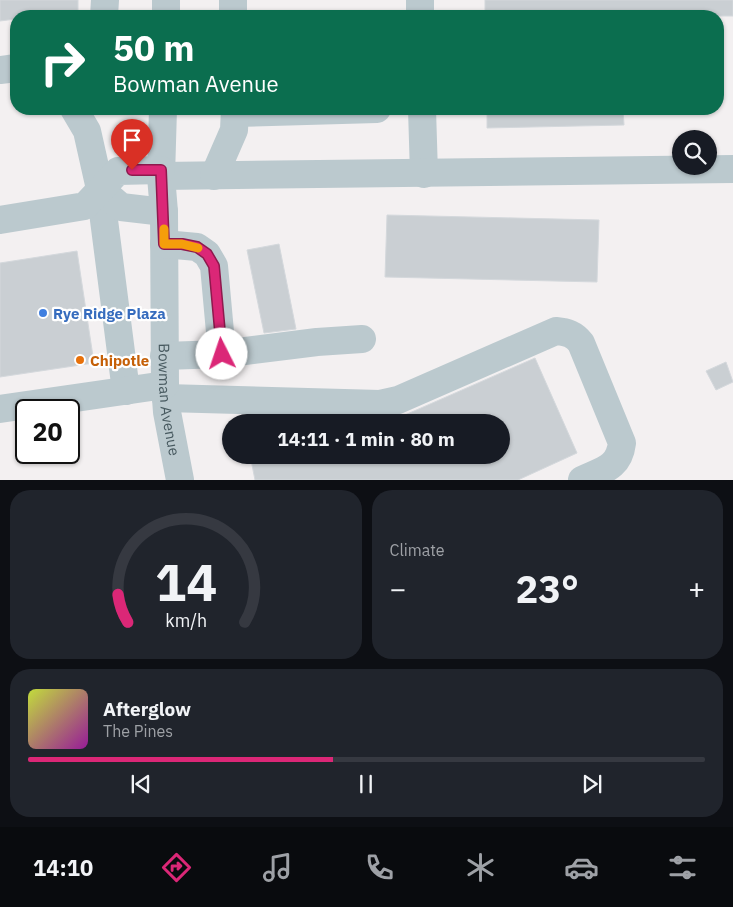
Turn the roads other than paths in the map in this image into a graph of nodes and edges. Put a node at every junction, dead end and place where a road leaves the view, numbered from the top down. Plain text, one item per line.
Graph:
1 (78, 115) edge
2 (163, 115) edge
3 (236, 115) edge
4 (422, 115) edge
5 (733, 169) edge
6 (161, 173) junction
7 (424, 174) junction
8 (214, 176) junction
9 (100, 189) junction
10 (164, 212) junction
11 (0, 220) edge
12 (164, 244) junction
13 (362, 339) dead end
14 (222, 354) junction
15 (164, 356) junction
16 (126, 390) junction
17 (166, 392) junction
18 (0, 409) edge
19 (180, 480) edge
20 (582, 480) edge

1 - 9 street
2 - 6 street, Bowman Avenue
3 - 8 street
4 - 7 street
5 - 7 street
6 - 8 street
6 - 9 street
6 - 10 street, Bowman Avenue
7 - 8 street
9 - 10 street
9 - 11 street
9 - 16 street
10 - 12 street, Bowman Avenue
12 - 14 street
12 - 15 street, Bowman Avenue
13 - 14 street
14 - 15 street
15 - 17 street, Bowman Avenue
16 - 17 street
16 - 18 street
17 - 19 street, Bowman Avenue
17 - 20 street

